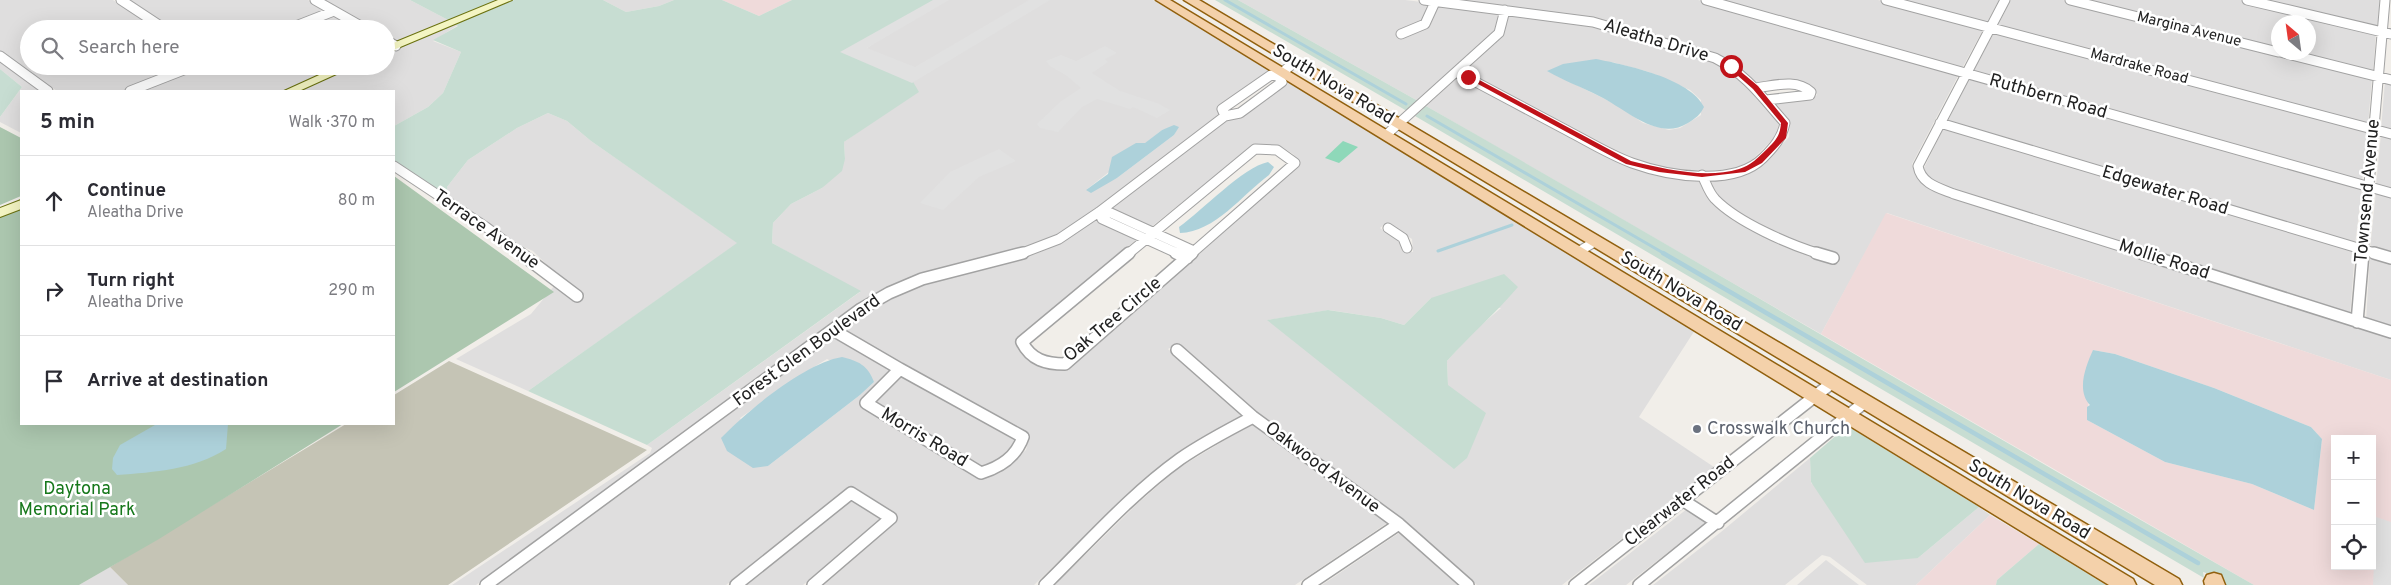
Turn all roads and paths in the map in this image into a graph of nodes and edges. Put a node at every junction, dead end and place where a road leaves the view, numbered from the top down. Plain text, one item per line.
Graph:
1 (121, 0) edge
2 (315, 0) edge
3 (508, 0) edge
4 (1162, 0) edge
5 (1190, 0) edge
6 (1424, 0) edge
7 (1706, 0) edge
8 (1886, 0) edge
9 (2005, 0) edge
10 (2070, 0) edge
11 (2247, 0) edge
12 (2386, 0) edge
13 (1435, 1) edge
14 (1505, 10) junction
15 (334, 11) junction
16 (151, 20) edge
17 (311, 20) edge
18 (350, 20) edge
19 (1990, 28) junction
20 (2387, 33) edge
21 (1401, 34) dead end
22 (395, 46) edge
23 (2271, 50) edge
24 (0, 56) edge
25 (2311, 60) edge
26 (1295, 62) junction
27 (20, 71) edge
28 (1457, 72) junction
29 (1965, 73) junction
30 (1280, 74) junction
31 (26, 75) edge
32 (171, 75) edge
33 (327, 75) edge
34 (2379, 77) junction
35 (2391, 80) edge
36 (1755, 88) junction
37 (47, 90) edge
38 (133, 90) edge
39 (292, 90) edge
40 (1766, 100) junction
41 (1225, 116) junction
42 (1940, 123) junction
43 (1399, 124) junction
44 (2374, 130) junction
45 (2391, 134) edge
46 (1386, 135) junction
47 (395, 167) edge
48 (1702, 175) junction
49 (2369, 187) junction
50 (2391, 193) edge
51 (20, 204) edge
52 (1099, 212) junction
53 (0, 213) edge
54 (1388, 228) dead end
55 (1148, 236) junction
56 (1596, 241) junction
57 (1407, 248) dead end
58 (2362, 250) junction
59 (1578, 252) junction
60 (1191, 255) junction
61 (1832, 258) dead end
62 (2391, 258) edge
63 (577, 296) dead end
64 (2357, 322) junction
65 (833, 330) junction
66 (2391, 332) edge
67 (1177, 350) dead end
68 (900, 369) junction
69 (1833, 382) junction
70 (1814, 396) junction
71 (1865, 402) junction
72 (1848, 416) junction
73 (1253, 417) junction
74 (1684, 501) junction
75 (1718, 523) junction
76 (1399, 524) junction
77 (486, 585) edge
78 (736, 585) edge
79 (813, 585) edge
80 (1045, 585) edge
81 (1308, 585) edge
82 (1468, 585) edge
83 (1575, 585) edge
84 (1639, 585) edge
85 (2126, 585) edge
86 (2172, 585) edge

1 - 16 street
2 - 15 street
3 - 22 street
4 - 30 main road, South Nova Road
5 - 26 main road, South Nova Road
6 - 13 street, Aleatha Drive
7 - 29 street, Ruthbern Road
8 - 19 street, Mardrake Road
9 - 19 street
10 - 23 street, Margina Avenue
11 - 20 street
12 - 20 street, Townsend Avenue
13 - 14 street, Aleatha Drive
13 - 21 street
14 - 28 street
14 - 36 street, Aleatha Drive
15 - 17 street
15 - 18 street
19 - 29 street
19 - 44 street, Mardrake Road
20 - 34 street, Townsend Avenue
24 - 27 street
25 - 34 street, Margina Avenue
26 - 30 street
26 - 43 main road, South Nova Road
28 - 43 street
28 - 48 street, Aleatha Drive
29 - 42 street
29 - 49 street, Ruthbern Road
30 - 41 street, Forest Glen Boulevard
30 - 41 street, Forest Glen Boulevard
30 - 46 main road, South Nova Road
31 - 37 street
32 - 38 street
33 - 39 street
34 - 35 street, Margina Avenue
34 - 44 street, Townsend Avenue
36 - 40 street, Aleatha Drive
36 - 40 street
40 - 48 street, Aleatha Drive
41 - 52 street, Forest Glen Boulevard
42 - 58 street, Edgewater Road
42 - 64 street, Mollie Road
43 - 46 street
43 - 56 main road, South Nova Road
44 - 45 street, Mardrake Road
44 - 49 street, Townsend Avenue
46 - 59 main road, South Nova Road
47 - 63 street, Terrace Avenue
48 - 61 street
49 - 50 street, Ruthbern Road
49 - 58 street, Townsend Avenue
51 - 53 street
52 - 55 street
52 - 65 street, Forest Glen Boulevard
54 - 57 street
55 - 60 street
55 - 60 street, Oak Tree Circle
55 - 60 street, Oak Tree Circle
56 - 59 street
56 - 69 main road, South Nova Road
58 - 62 street, Edgewater Road
58 - 64 street, Townsend Avenue
59 - 70 main road, South Nova Road
64 - 66 street, Mollie Road
65 - 68 street, Morris Road
65 - 77 street, Forest Glen Boulevard
67 - 73 street, Oakwood Avenue
68 - 68 street, Morris Road
69 - 70 street, Clearwater Road
69 - 71 main road, South Nova Road
70 - 72 main road, South Nova Road
70 - 74 street, Clearwater Road
71 - 72 street
71 - 86 main road, South Nova Road
72 - 75 street
72 - 85 main road, South Nova Road
73 - 76 street, Oakwood Avenue
73 - 80 street
74 - 75 street
74 - 83 street, Clearwater Road
75 - 84 street
76 - 81 street
76 - 82 street, Oakwood Avenue
78 - 79 street

